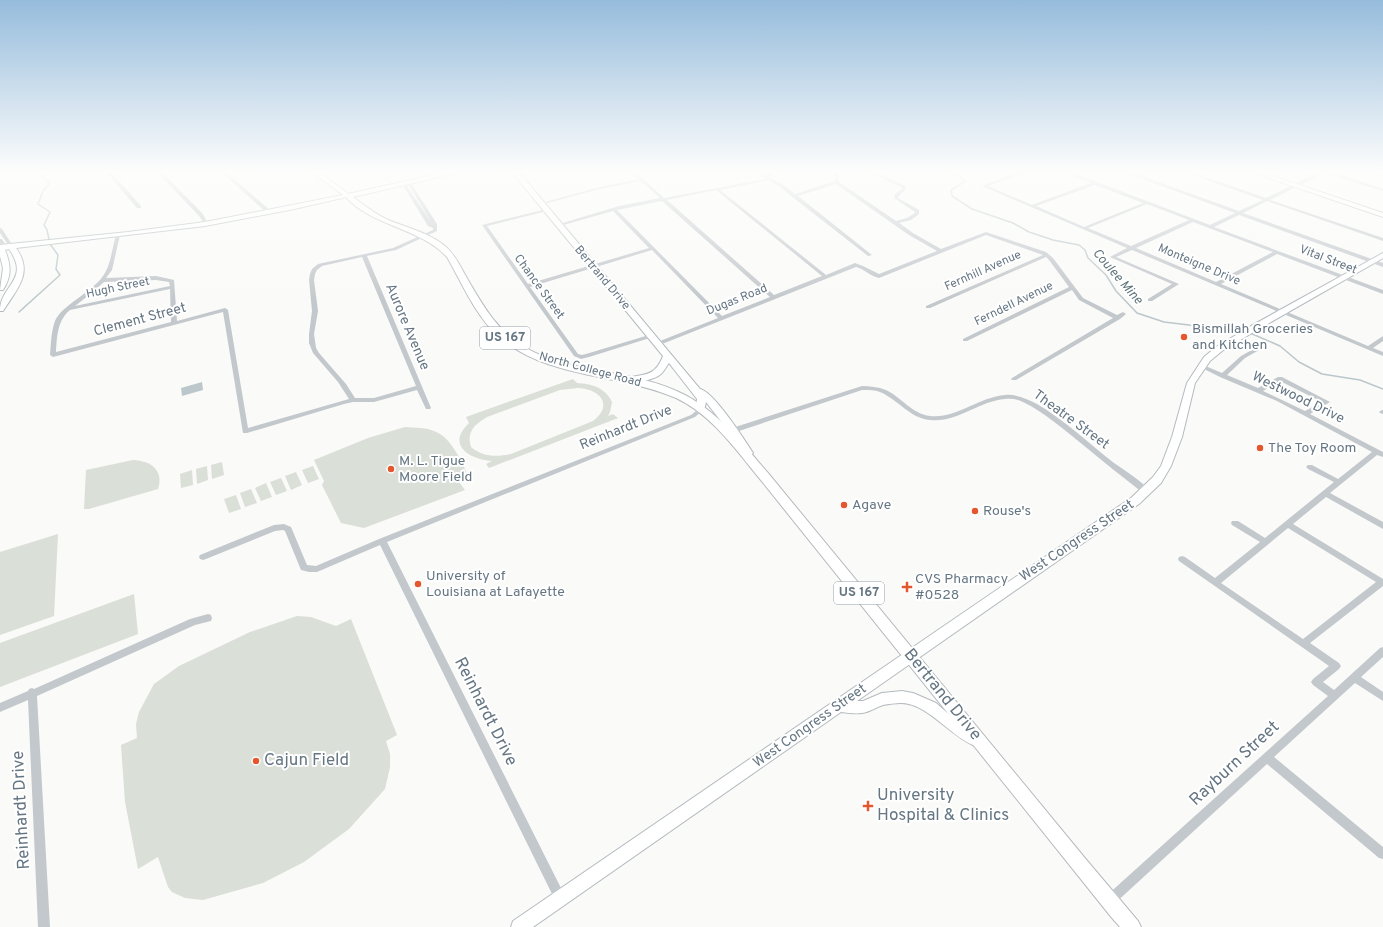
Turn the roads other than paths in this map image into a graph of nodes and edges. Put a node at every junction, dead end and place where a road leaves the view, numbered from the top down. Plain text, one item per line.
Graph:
1 (200, 214) edge
2 (257, 214) edge
3 (374, 214) edge
4 (425, 214) edge
5 (519, 214) edge
6 (549, 214) edge
7 (596, 214) edge
8 (619, 214) edge
9 (681, 214) edge
10 (748, 214) edge
11 (818, 214) edge
12 (883, 214) edge
13 (916, 214) edge
14 (1053, 214) edge
15 (1119, 214) edge
16 (1177, 214) edge
17 (1234, 214) edge
18 (1244, 214) edge
19 (1307, 214) edge
20 (1193, 220) junction
21 (895, 223) junction
22 (204, 224) junction
23 (558, 225) junction
24 (1210, 227) junction
25 (1085, 228) junction
26 (0, 229) edge
27 (118, 235) junction
28 (425, 236) junction
29 (0, 240) edge
30 (1383, 240) edge
31 (4, 247) edge
32 (653, 248) junction
33 (1131, 248) junction
34 (941, 251) junction
35 (1277, 252) junction
36 (870, 255) dead end
37 (1046, 255) junction
38 (364, 256) junction
39 (1383, 256) edge
40 (1373, 261) junction
41 (1383, 265) edge
42 (592, 266) junction
43 (825, 276) junction
44 (1346, 278) junction
45 (103, 280) junction
46 (1216, 284) junction
47 (527, 286) junction
48 (172, 287) junction
49 (0, 288) edge
50 (1072, 288) junction
51 (1383, 292) edge
52 (774, 297) junction
53 (1150, 300) dead end
54 (928, 307) dead end
55 (0, 309) edge
56 (69, 309) junction
57 (1282, 312) junction
58 (721, 318) junction
59 (174, 324) junction
60 (651, 336) junction
61 (1383, 338) edge
62 (965, 340) dead end
63 (657, 344) junction
64 (1259, 348) dead end
65 (1369, 348) junction
66 (1383, 354) edge
67 (666, 355) junction
68 (1201, 366) junction
69 (1222, 376) junction
70 (1014, 379) dead end
71 (629, 380) junction
72 (691, 384) junction
73 (419, 387) junction
74 (1258, 391) junction
75 (353, 400) junction
76 (428, 408) dead end
77 (701, 409) junction
78 (1306, 414) junction
79 (730, 432) junction
80 (1380, 453) edge
81 (1310, 467) dead end
82 (1339, 482) junction
83 (1146, 491) junction
84 (1326, 493) junction
85 (1235, 523) dead end
86 (1288, 524) junction
87 (1383, 526) edge
88 (382, 541) junction
89 (1265, 542) junction
90 (203, 557) dead end
91 (1182, 560) dead end
92 (1215, 582) junction
93 (1383, 582) edge
94 (208, 618) dead end
95 (1304, 644) junction
96 (1383, 651) edge
97 (911, 656) junction
98 (1354, 677) junction
99 (32, 692) junction
100 (1334, 695) junction
101 (1383, 697) edge
102 (839, 706) junction
103 (0, 708) edge
104 (982, 744) junction
105 (1266, 757) junction
106 (1383, 854) edge
107 (560, 898) junction
108 (1109, 901) junction
109 (44, 927) edge
110 (519, 927) edge
111 (1132, 927) edge

1 - 22 street
2 - 22 main road
3 - 28 main road, North College Road / US 167
4 - 28 street
5 - 47 street, Chance Street
6 - 23 main road, Bertrand Drive
7 - 23 street
8 - 32 street
9 - 52 street
10 - 43 street
11 - 36 street
12 - 21 street
13 - 21 street
14 - 25 street, Monteigne Drive
15 - 25 street
16 - 20 street, Vital Street
17 - 24 street
18 - 40 street
19 - 30 street
20 - 24 street, Vital Street
20 - 33 street
21 - 34 street
22 - 27 main road
23 - 42 main road, Bertrand Drive
24 - 35 street, Vital Street
25 - 33 street, Monteigne Drive
26 - 31 street
27 - 31 main road
27 - 45 street
28 - 38 street
28 - 71 main road, North College Road / US 167
29 - 31 street
31 - 49 main road
31 - 55 main road
32 - 42 street
32 - 58 street
33 - 46 street, Monteigne Drive
33 - 53 street
34 - 37 street
34 - 43 street, Dugas Road
35 - 44 street, Vital Street
35 - 46 street
37 - 50 street
37 - 54 street, Fernhill Avenue
38 - 73 street, Aurore Avenue
38 - 75 street
39 - 40 main road, West Congress Street
40 - 41 street
40 - 44 main road, West Congress Street
42 - 47 street
42 - 60 main road, Bertrand Drive
43 - 52 street, Dugas Road
44 - 51 street, Vital Street
44 - 57 main road, West Congress Street
45 - 48 street
45 - 56 street
46 - 57 street, Monteigne Drive
47 - 60 street, Chance Street
48 - 56 street, Hugh Street
48 - 59 street
50 - 62 street, Ferndell Avenue
50 - 70 street
52 - 58 street, Dugas Road
56 - 59 street, Clement Street
57 - 65 street, Monteigne Drive
57 - 68 main road, West Congress Street
58 - 63 street, Dugas Road
59 - 75 street, Clement Street
60 - 63 main road, Bertrand Drive
61 - 65 street
63 - 67 main road, Bertrand Drive
64 - 69 street
65 - 66 street, Monteigne Drive
67 - 71 main road
67 - 72 main road, Bertrand Drive
68 - 69 street, Westwood Drive
68 - 83 main road, West Congress Street
69 - 74 street, Westwood Drive
71 - 77 main road, North College Road / US 167
72 - 77 main road, Bertrand Drive
72 - 79 main road, Bertrand Drive
73 - 75 street
73 - 76 street, Aurore Avenue
74 - 78 street, Westwood Drive
74 - 78 street
77 - 79 main road, Bertrand Drive / US 167
77 - 88 street, Reinhardt Drive
78 - 80 street, Westwood Drive
79 - 83 street, Theatre Street
79 - 97 main road, Bertrand Drive / US 167
80 - 82 street
81 - 82 street
82 - 84 street
83 - 97 main road, West Congress Street
84 - 86 street
84 - 87 street
85 - 89 street
86 - 89 street
86 - 93 street
88 - 90 street, Reinhardt Drive
88 - 107 street, Reinhardt Drive
89 - 92 street
91 - 92 street
92 - 95 street
93 - 95 street
94 - 99 street
95 - 100 street
96 - 98 street, Rayburn Street
97 - 102 main road, West Congress Street
97 - 104 main road, Bertrand Drive / US 167
98 - 100 street, Rayburn Street
98 - 101 street
99 - 103 street
99 - 109 street, Reinhardt Drive
100 - 105 street, Rayburn Street
102 - 104 main road
102 - 107 main road, West Congress Street
104 - 108 main road, Bertrand Drive / US 167
105 - 106 street
105 - 108 street, Rayburn Street
107 - 110 main road, West Congress Street
108 - 111 main road, Bertrand Drive / US 167

